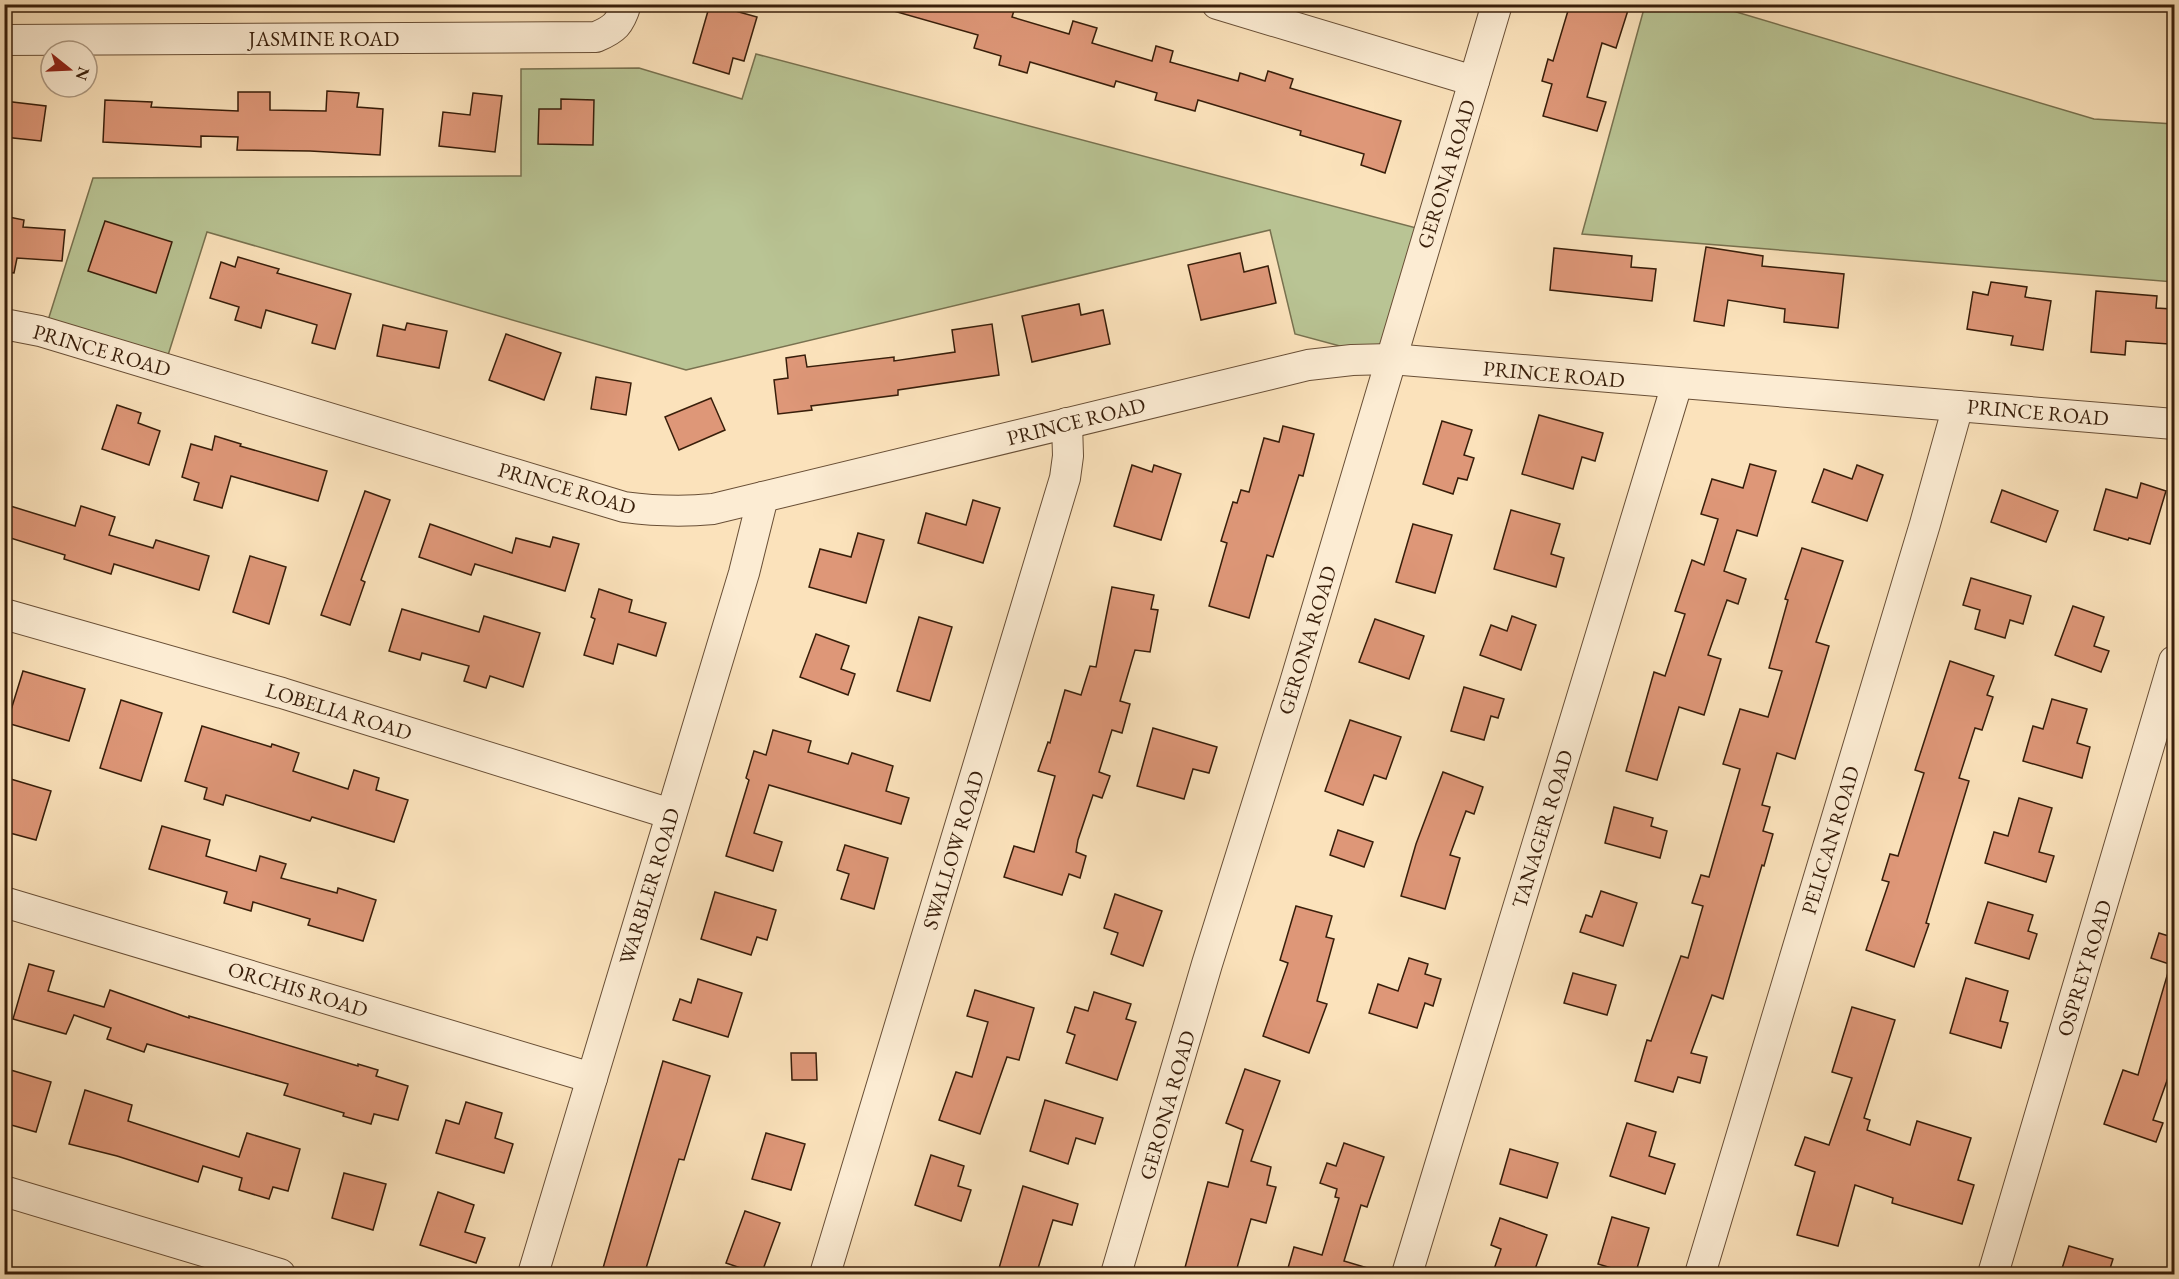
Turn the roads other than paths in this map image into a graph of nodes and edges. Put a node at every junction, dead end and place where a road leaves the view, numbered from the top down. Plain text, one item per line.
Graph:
1 (626, 4) edge
2 (1217, 4) edge
3 (1497, 4) edge
4 (4, 40) edge
5 (1474, 81) junction
6 (4, 324) edge
7 (1391, 359) junction
8 (1677, 384) junction
9 (1958, 406) junction
10 (1067, 423) junction
11 (2175, 424) edge
12 (763, 497) junction
13 (4, 614) edge
14 (2175, 661) edge
15 (671, 814) junction
16 (4, 902) edge
17 (592, 1078) junction
18 (4, 1191) edge
19 (280, 1275) edge
20 (533, 1275) edge
21 (825, 1275) edge
22 (1116, 1275) edge
23 (1407, 1275) edge
24 (1700, 1275) edge
25 (1993, 1275) edge

1 - 4 street, JASMINE ROAD
2 - 5 street
3 - 5 street, GERONA ROAD
5 - 7 street, GERONA ROAD
6 - 12 street, PRINCE ROAD
7 - 8 street, PRINCE ROAD
7 - 10 street, PRINCE ROAD
7 - 22 street, GERONA ROAD
8 - 9 street, PRINCE ROAD
8 - 23 street, TANAGER ROAD
9 - 11 street, PRINCE ROAD
9 - 24 street, PELICAN ROAD
10 - 12 street, PRINCE ROAD
10 - 21 street, SWALLOW ROAD
12 - 15 street, WARBLER ROAD
13 - 15 street, LOBELIA ROAD
14 - 25 street, OSPREY ROAD
15 - 17 street, WARBLER ROAD
16 - 17 street, ORCHIS ROAD
17 - 20 street, WARBLER ROAD
18 - 19 street

